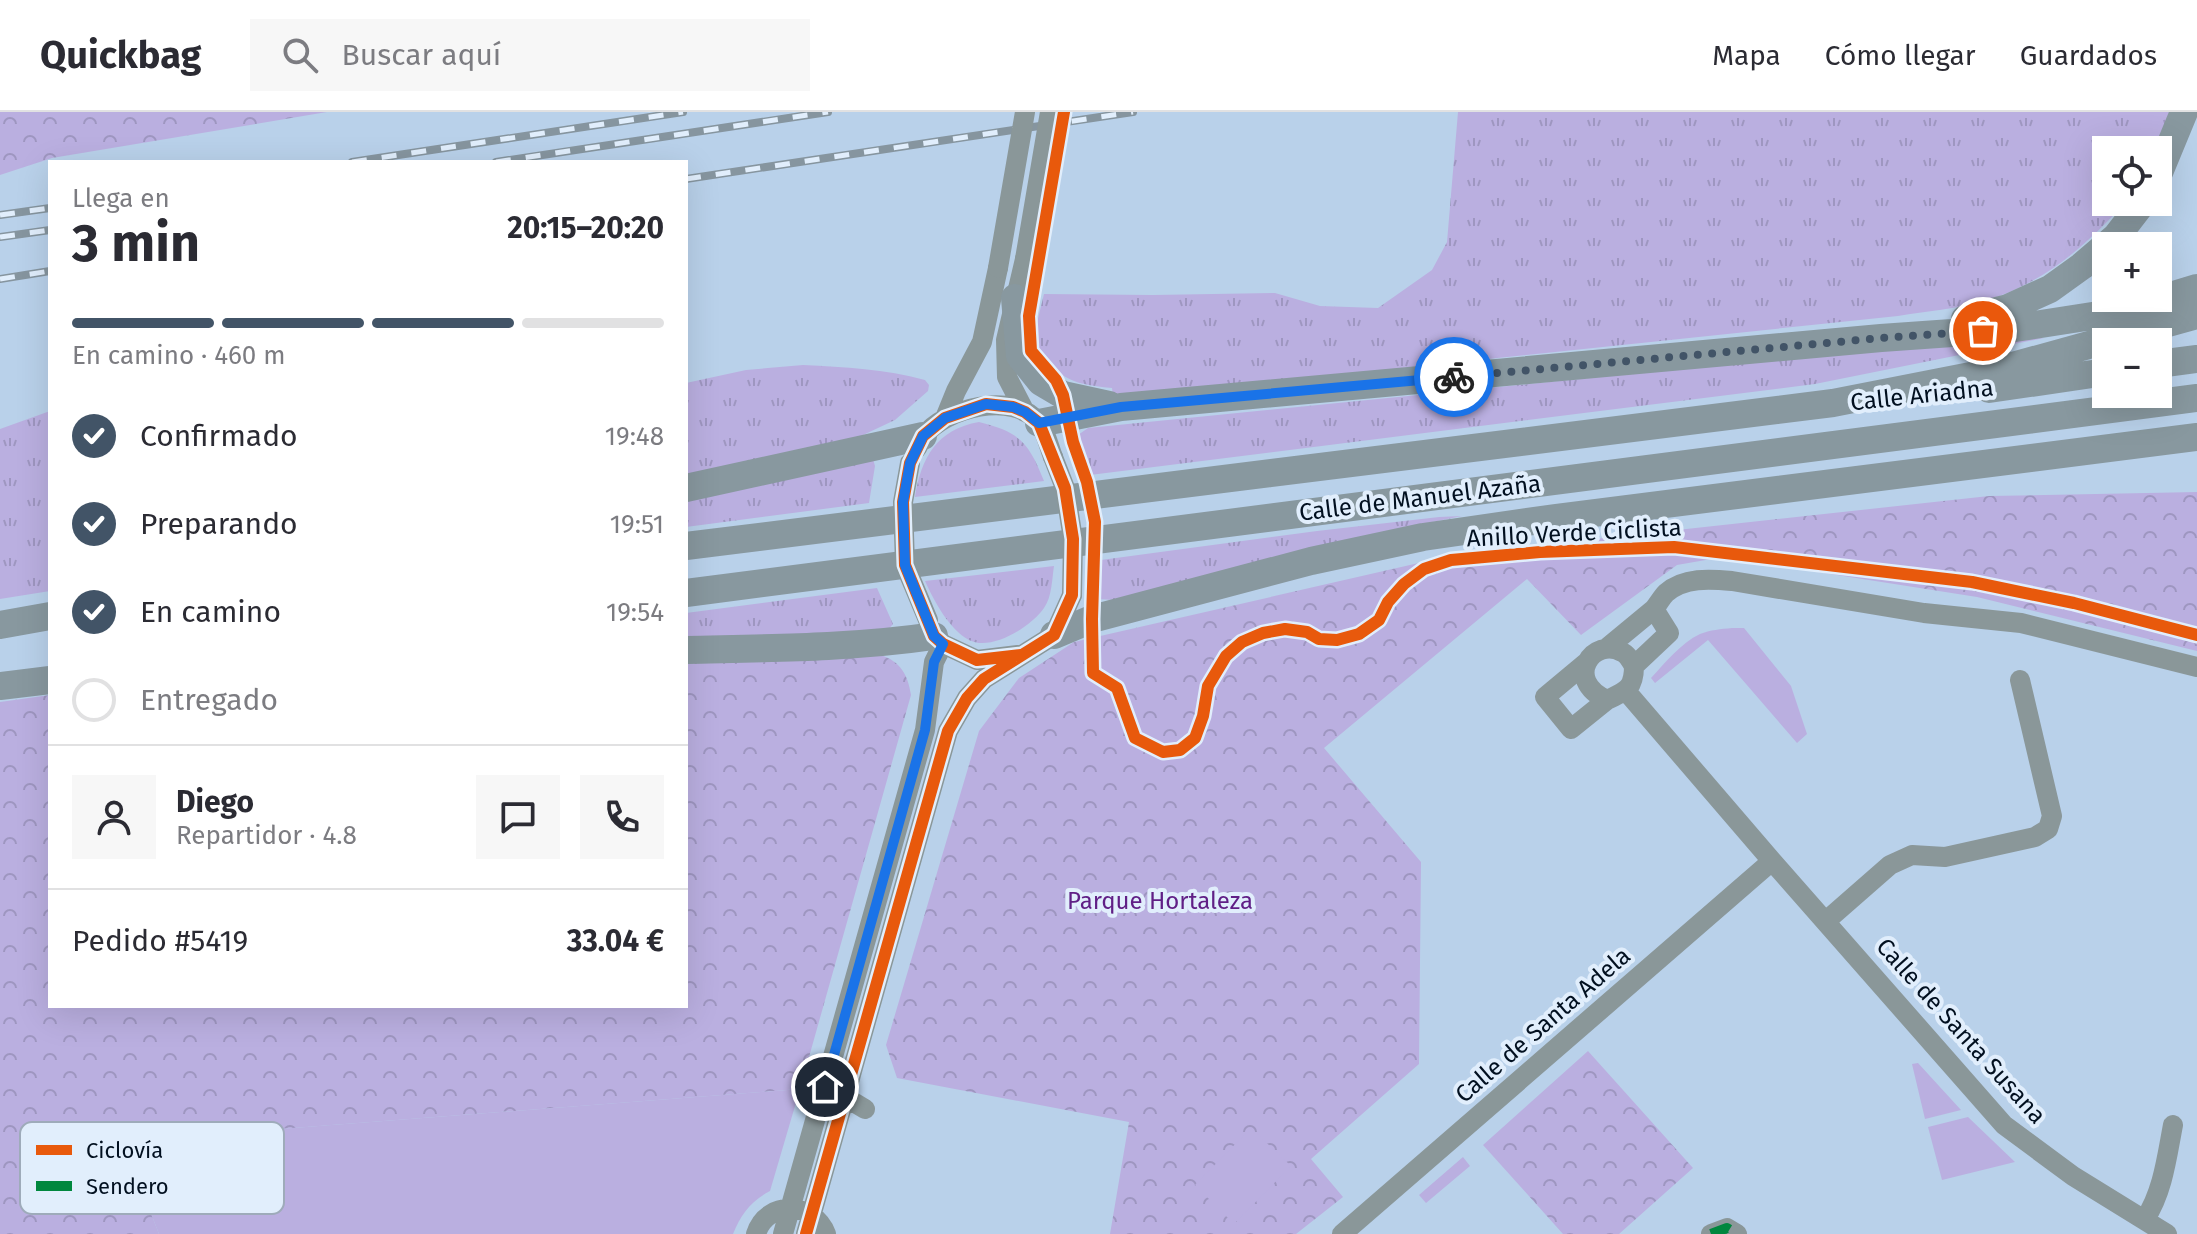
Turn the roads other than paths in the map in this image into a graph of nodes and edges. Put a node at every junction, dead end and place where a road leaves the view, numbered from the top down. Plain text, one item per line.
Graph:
1 (1025, 112) edge
2 (1050, 112) edge
3 (2184, 112) edge
4 (2172, 143) edge
5 (2132, 216) edge
6 (2197, 288) edge
7 (1015, 298) junction
8 (2197, 315) edge
9 (1881, 338) junction
10 (2197, 359) edge
11 (2172, 362) edge
12 (2092, 374) edge
13 (2197, 398) edge
14 (2172, 401) edge
15 (1833, 403) junction
16 (2172, 405) edge
17 (1121, 407) junction
18 (2197, 407) edge
19 (2123, 408) edge
20 (1032, 417) junction
21 (934, 427) junction
22 (2197, 437) edge
23 (688, 488) edge
24 (688, 546) edge
25 (688, 593) edge
26 (1654, 609) junction
27 (48, 616) edge
28 (0, 625) edge
29 (48, 628) edge
30 (935, 633) junction
31 (0, 634) edge
32 (1054, 635) junction
33 (1608, 647) junction
34 (688, 650) edge
35 (1021, 655) junction
36 (1587, 662) junction
37 (1634, 666) junction
38 (2197, 667) edge
39 (48, 680) edge
40 (2020, 680) dead end
41 (0, 686) edge
42 (1626, 691) junction
43 (1607, 700) junction
44 (1772, 861) junction
45 (1826, 921) junction
46 (845, 1097) junction
47 (865, 1109) dead end
48 (2173, 1125) dead end
49 (791, 1208) junction
50 (2145, 1219) junction
51 (809, 1224) edge
52 (1347, 1232) edge
53 (756, 1234) edge
54 (783, 1234) edge
55 (826, 1234) edge
56 (1711, 1234) edge
57 (1737, 1234) edge
58 (2167, 1234) edge

1 - 21 street, bridge
2 - 7 street, bridge
3 - 4 highway
5 - 9 highway
6 - 9 highway
7 - 17 highway
7 - 20 street
8 - 15 highway
9 - 17 highway
10 - 11 highway
12 - 15 highway, Calle Ariadna
13 - 14 highway
15 - 24 highway, Calle de Manuel Azaña
16 - 18 highway
17 - 20 highway
19 - 25 highway, Calle de Manuel Azaña
20 - 21 street
20 - 32 street, bridge
21 - 23 highway
21 - 30 street, bridge
22 - 32 highway
26 - 33 street
26 - 37 street
26 - 38 street
27 - 28 highway
29 - 31 highway
30 - 34 highway
30 - 35 street
30 - 49 street
32 - 35 street
33 - 36 street
33 - 37 street
35 - 46 street
36 - 43 street
36 - 43 street
37 - 42 street
39 - 41 highway
40 - 45 street
42 - 43 street
42 - 44 street, Calle de Santa Susana
44 - 45 street, Calle de Santa Susana
44 - 52 street, Calle de Santa Adela
45 - 50 street, Calle de Santa Susana
46 - 47 street
46 - 51 street
48 - 50 street
49 - 51 street
49 - 53 street
49 - 54 street
50 - 58 street, Calle de Santa Susana
51 - 55 street
56 - 57 street

